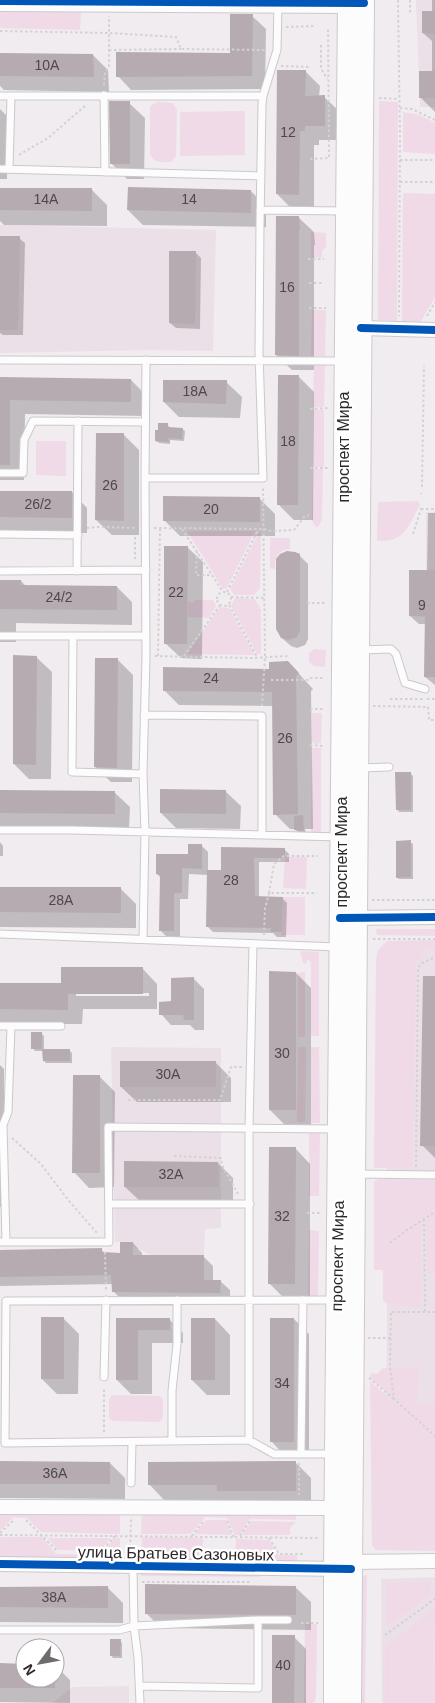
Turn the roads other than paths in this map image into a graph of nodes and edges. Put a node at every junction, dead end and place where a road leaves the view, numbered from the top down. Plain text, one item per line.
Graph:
1 (0, 1) edge
2 (356, 2) edge
3 (278, 3) junction
4 (0, 96) edge
5 (11, 96) junction
6 (104, 96) junction
7 (263, 96) junction
8 (0, 168) edge
9 (9, 169) junction
10 (105, 172) junction
11 (262, 176) junction
12 (260, 210) junction
13 (345, 211) junction
14 (361, 328) junction
15 (435, 330) edge
16 (0, 360) edge
17 (146, 360) junction
18 (259, 360) junction
19 (344, 361) junction
20 (78, 421) junction
21 (145, 422) junction
22 (0, 473) edge
23 (145, 478) junction
24 (78, 532) junction
25 (0, 534) edge
26 (146, 570) junction
27 (0, 571) edge
28 (77, 571) junction
29 (0, 636) edge
30 (73, 636) junction
31 (146, 636) junction
32 (359, 650) junction
33 (342, 676) junction
34 (425, 689) dead end
35 (144, 715) junction
36 (389, 767) dead end
37 (359, 768) junction
38 (143, 774) junction
39 (0, 830) edge
40 (144, 832) junction
41 (262, 835) junction
42 (341, 837) junction
43 (349, 918) junction
44 (435, 918) edge
45 (0, 934) edge
46 (143, 939) junction
47 (253, 944) junction
48 (340, 947) junction
49 (0, 1026) edge
50 (11, 1026) junction
51 (61, 1026) dead end
52 (249, 1128) junction
53 (338, 1129) junction
54 (346, 1174) junction
55 (435, 1175) edge
56 (108, 1204) junction
57 (247, 1204) junction
58 (3, 1242) edge
59 (106, 1300) junction
60 (177, 1300) junction
61 (250, 1300) junction
62 (304, 1300) junction
63 (337, 1300) junction
64 (104, 1377) road end
65 (249, 1440) junction
66 (172, 1441) junction
67 (132, 1443) junction
68 (301, 1453) junction
69 (336, 1454) junction
70 (131, 1483) dead end
71 (0, 1507) edge
72 (335, 1508) junction
73 (435, 1560) edge
74 (0, 1564) edge
75 (346, 1566) junction
76 (132, 1567) junction
77 (258, 1620) junction
78 (288, 1620) dead end
79 (134, 1626) junction
80 (0, 1630) edge
81 (140, 1686) junction
82 (140, 1703) edge
83 (334, 1703) edge
84 (351, 1703) edge

1 - 3 main road
2 - 3 main road
2 - 13 main road, проспект Мира
2 - 14 main road, проспект Мира
3 - 7 lane
4 - 5 lane
5 - 6 lane
5 - 9 lane
6 - 7 lane
6 - 10 lane
7 - 11 lane
8 - 9 lane
9 - 10 lane
10 - 11 lane
11 - 12 lane
12 - 13 lane
12 - 18 lane
13 - 19 main road, проспект Мира
14 - 15 street
14 - 32 main road, проспект Мира
16 - 17 lane
17 - 18 lane
17 - 21 lane
18 - 19 lane
18 - 23 lane
19 - 33 main road, проспект Мира
20 - 21 lane
20 - 22 lane
20 - 24 lane
21 - 23 lane
23 - 26 lane
24 - 25 lane
24 - 28 lane
26 - 28 lane
26 - 31 lane
27 - 28 lane
29 - 30 lane
30 - 31 lane
30 - 38 lane
31 - 35 lane
32 - 33 main road, проспект Мира
32 - 34 lane
33 - 37 main road, проспект Мира
33 - 42 main road, проспект Мира
35 - 38 lane
35 - 41 lane
36 - 37 lane
37 - 43 main road, проспект Мира
38 - 40 lane
39 - 40 lane
40 - 41 lane
40 - 46 lane
41 - 42 lane
42 - 43 main road, проспект Мира
43 - 44 street
43 - 48 main road, проспект Мира
43 - 54 main road, проспект Мира
45 - 46 lane
46 - 47 lane
47 - 48 lane
47 - 52 lane
48 - 53 main road, проспект Мира
49 - 50 lane
50 - 51 lane
50 - 58 lane
52 - 53 lane
52 - 56 lane
52 - 57 lane
53 - 54 main road, проспект Мира
54 - 55 lane
54 - 63 main road, проспект Мира
54 - 75 main road, проспект Мира
56 - 57 lane
56 - 58 lane
57 - 61 lane
59 - 60 lane
59 - 64 lane
59 - 67 lane
60 - 61 lane
60 - 66 lane
61 - 62 lane
61 - 65 lane
62 - 63 lane
62 - 68 lane
63 - 69 main road, проспект Мира
65 - 66 lane
65 - 68 lane
66 - 67 lane
67 - 70 lane
68 - 69 lane
69 - 72 main road, проспект Мира
71 - 72 street
72 - 75 main road, проспект Мира
73 - 75 street, улица Братьев Сазоновых
74 - 76 street, улица Братьев Сазоновых
75 - 76 street, улица Братьев Сазоновых
75 - 83 main road, проспект Мира
75 - 84 main road, проспект Мира
76 - 79 lane
77 - 78 lane
77 - 79 lane
77 - 81 lane
79 - 80 lane
79 - 81 lane
81 - 82 lane

